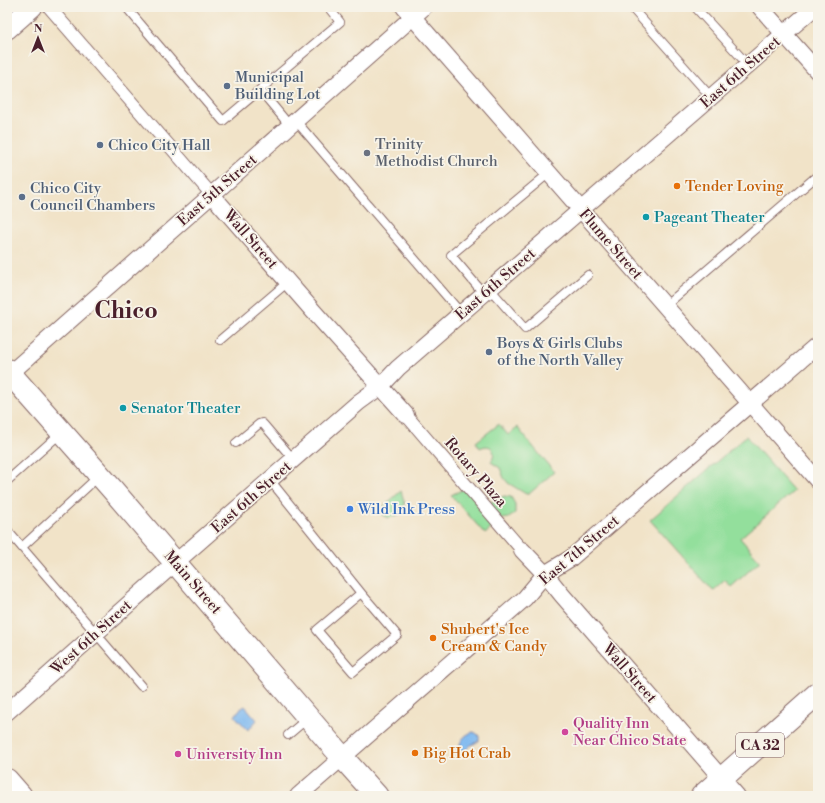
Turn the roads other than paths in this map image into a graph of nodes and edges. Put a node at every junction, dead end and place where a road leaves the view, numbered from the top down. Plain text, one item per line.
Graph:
1 (32, 7) edge
2 (49, 7) edge
3 (126, 7) edge
4 (328, 7) edge
5 (631, 7) edge
6 (695, 7) edge
7 (760, 7) edge
8 (815, 7) edge
9 (414, 10) edge
10 (7, 29) edge
11 (784, 34) junction
12 (748, 65) junction
13 (818, 72) edge
14 (260, 90) junction
15 (711, 97) junction
16 (293, 123) junction
17 (549, 173) junction
18 (818, 175) edge
19 (212, 194) junction
20 (581, 209) junction
21 (588, 275) dead end
22 (288, 282) junction
23 (487, 291) junction
24 (665, 306) junction
25 (461, 313) junction
26 (220, 340) dead end
27 (818, 345) edge
28 (8, 373) edge
29 (381, 386) junction
30 (750, 404) junction
31 (406, 415) joint
32 (62, 432) junction
33 (236, 443) dead end
34 (293, 459) junction
35 (100, 475) junction
36 (270, 480) junction
37 (7, 481) edge
38 (818, 481) edge
39 (7, 530) edge
40 (22, 547) junction
41 (522, 550) joint
42 (176, 562) junction
43 (545, 574) junction
44 (361, 593) junction
45 (96, 633) junction
46 (141, 686) dead end
47 (818, 693) edge
48 (7, 712) edge
49 (308, 717) junction
50 (288, 735) dead end
51 (342, 757) junction
52 (722, 779) junction
53 (7, 780) edge
54 (21, 796) edge
55 (298, 796) edge
56 (377, 796) edge
57 (702, 796) edge
58 (737, 796) edge

1 - 10 street
2 - 19 street, Wall Street
3 - 14 lane
4 - 14 lane
5 - 15 lane
6 - 12 lane
7 - 11 street
8 - 11 street, East 6th Street
9 - 16 street, East 5th Street
9 - 17 street, Flume Street
11 - 12 street, East 6th Street
11 - 13 street
12 - 15 street, East 6th Street
14 - 16 lane
15 - 20 street, East 6th Street
16 - 19 street, East 5th Street
16 - 25 lane
17 - 20 street, Flume Street
17 - 23 lane
18 - 24 lane
19 - 22 street, Wall Street
19 - 28 street, East 5th Street
20 - 23 street, East 6th Street
20 - 24 street, Flume Street
21 - 23 lane
22 - 26 lane
22 - 29 street, Wall Street
23 - 25 street, East 6th Street
24 - 30 street, Flume Street
25 - 29 street, East 6th Street
27 - 30 street, East 7th Street
28 - 32 main road, Main Street
29 - 31 street, Wall Street
29 - 34 street, East 6th Street
30 - 38 street, Flume Street
30 - 43 street, East 7th Street
31 - 41 street, Rotary Plaza
32 - 35 main road, Main Street
32 - 37 lane
33 - 34 lane
34 - 36 street, East 6th Street
35 - 40 lane
35 - 42 main road, Main Street
36 - 42 street, East 6th Street
36 - 44 lane
39 - 40 lane
40 - 45 lane
41 - 43 street, Wall Street
42 - 45 street, West 6th Street
42 - 49 main road, Main Street
43 - 51 street, East 7th Street
43 - 52 street, Wall Street
44 - 44 lane
45 - 46 lane
45 - 48 street, West 6th Street
47 - 52 main road, CA 32
49 - 50 lane
49 - 51 main road, Main Street
51 - 55 street, East 7th Street
51 - 56 main road, Main Street
52 - 57 main road, CA 32
52 - 58 street, Wall Street
53 - 54 main road

